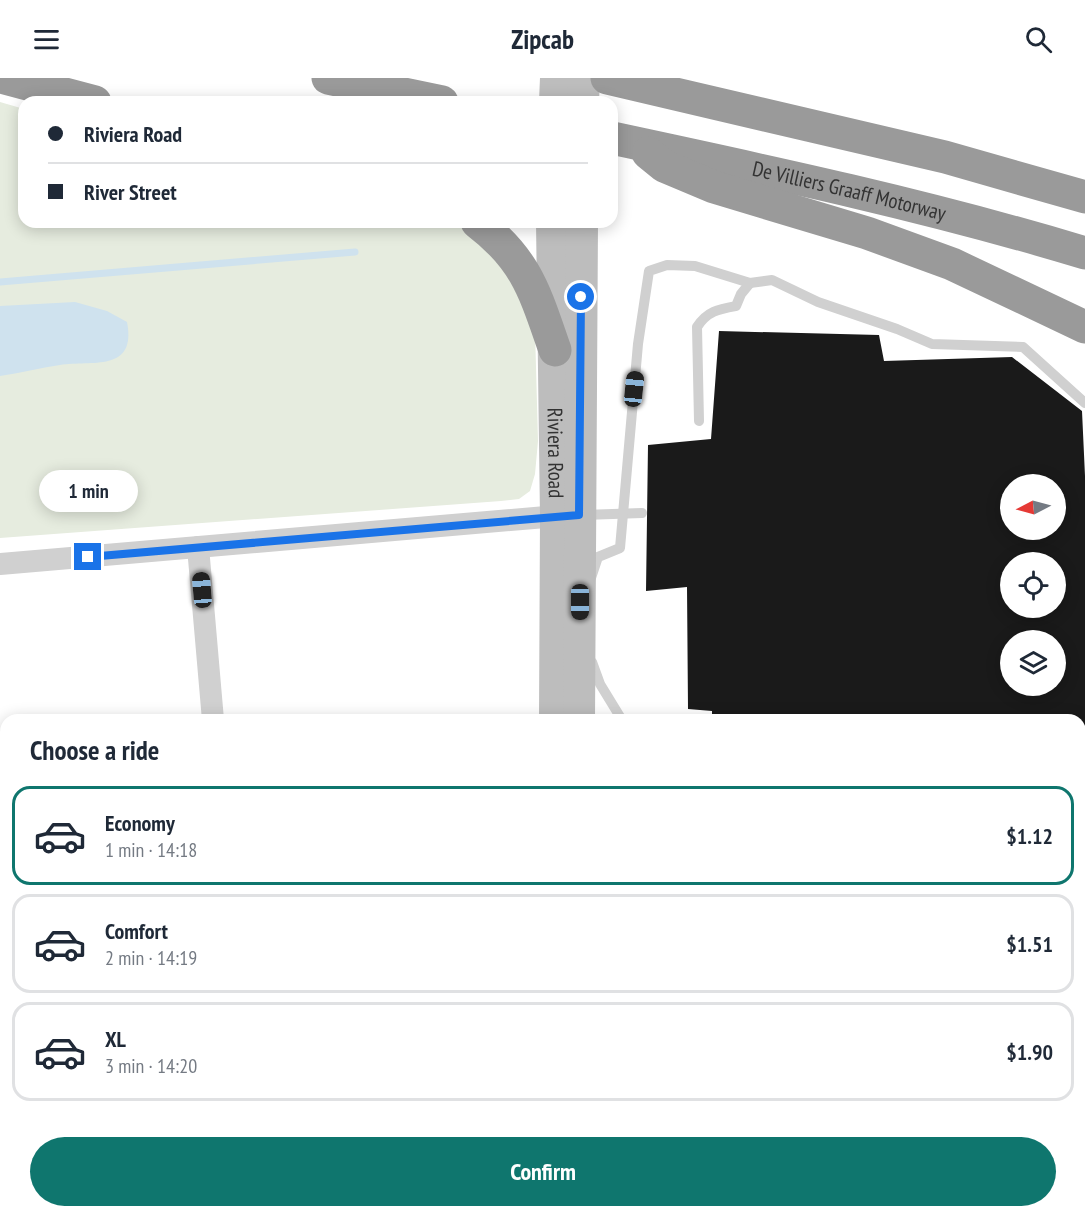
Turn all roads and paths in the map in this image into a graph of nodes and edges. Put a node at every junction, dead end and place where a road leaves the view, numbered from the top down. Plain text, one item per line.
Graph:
1 (5, 78) edge
2 (328, 78) edge
3 (556, 78) edge
4 (584, 78) edge
5 (607, 78) edge
6 (73, 96) edge
7 (414, 96) edge
8 (555, 96) edge
9 (583, 96) edge
10 (626, 141) edge
11 (1085, 197) edge
12 (484, 228) edge
13 (552, 228) edge
14 (582, 228) edge
15 (1085, 253) edge
16 (750, 283) junction
17 (1085, 327) edge
18 (555, 350) junction
19 (1085, 403) edge
20 (699, 421) dead end
21 (624, 513) junction
22 (642, 513) dead end
23 (568, 515) junction
24 (198, 547) junction
25 (0, 564) edge
26 (586, 666) junction
27 (212, 714) edge
28 (555, 714) edge
29 (580, 714) edge
30 (618, 714) edge

1 - 6 highway
2 - 7 highway
3 - 8 main road
4 - 9 main road
5 - 11 highway
10 - 15 highway, De Villiers Graaff Motorway
10 - 17 highway
12 - 18 highway
13 - 18 main road, Riviera Road
14 - 23 main road, Riviera Road
16 - 19 lane
16 - 20 lane
16 - 21 lane
18 - 23 main road, Riviera Road
21 - 22 lane
21 - 23 lane
21 - 26 lane
23 - 24 street
23 - 26 main road, Riviera Road
23 - 28 main road, Riviera Road
24 - 25 street
24 - 27 street
26 - 29 main road, Riviera Road
26 - 30 lane

